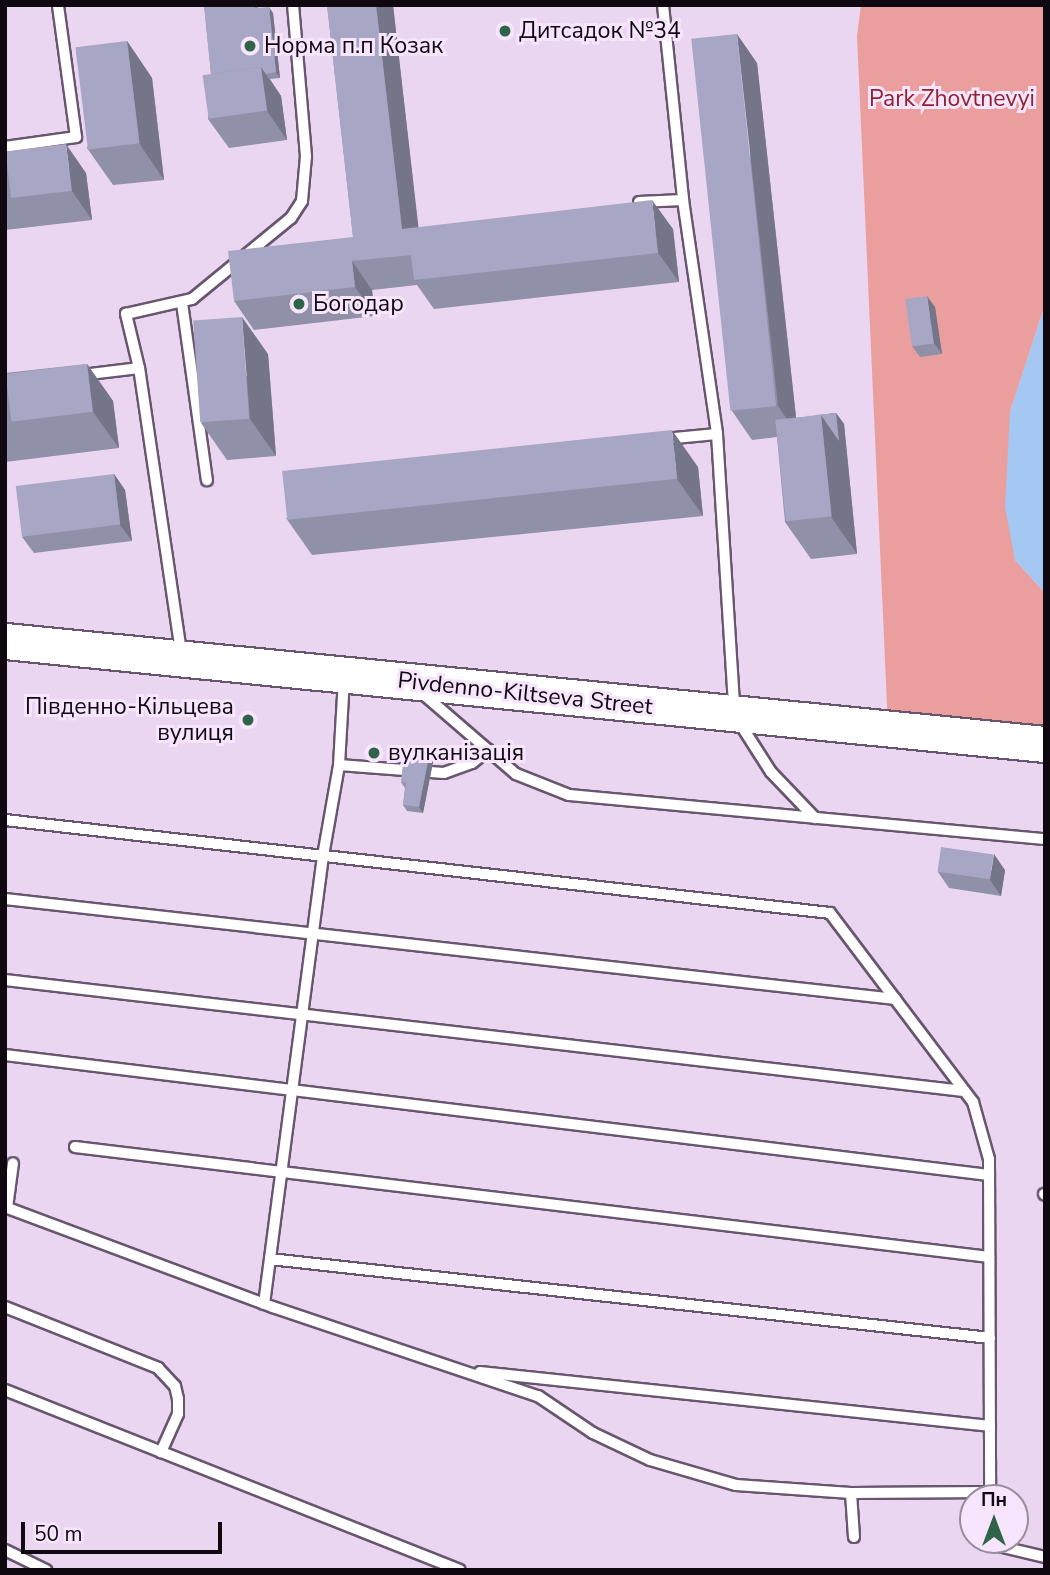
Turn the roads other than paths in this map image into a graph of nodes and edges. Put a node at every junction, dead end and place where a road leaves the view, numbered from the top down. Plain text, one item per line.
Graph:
1 (58, 5) edge
2 (293, 5) edge
3 (663, 5) edge
4 (5, 147) edge
5 (683, 200) junction
6 (631, 203) edge
7 (182, 303) junction
8 (139, 368) junction
9 (72, 376) edge
10 (717, 434) junction
11 (648, 441) edge
12 (207, 480) dead end
13 (5, 641) edge
14 (183, 662) junction
15 (344, 676) junction
16 (410, 682) junction
17 (734, 715) junction
18 (1045, 744) edge
19 (488, 750) junction
20 (340, 765) junction
21 (815, 818) junction
22 (5, 820) edge
23 (1045, 839) edge
24 (323, 856) junction
25 (5, 899) edge
26 (313, 931) junction
27 (5, 980) edge
28 (895, 999) junction
29 (303, 1012) junction
30 (5, 1055) edge
31 (293, 1086) junction
32 (964, 1091) junction
33 (75, 1147) dead end
34 (13, 1163) dead end
35 (282, 1170) junction
36 (989, 1175) junction
37 (6, 1207) edge
38 (989, 1257) junction
39 (270, 1259) junction
40 (264, 1304) junction
41 (5, 1307) edge
42 (990, 1338) junction
43 (463, 1371) junction
44 (5, 1390) edge
45 (990, 1426) junction
46 (161, 1452) junction
47 (990, 1484) edge
48 (851, 1493) junction
49 (959, 1495) edge
50 (854, 1536) dead end
51 (5, 1550) edge
52 (46, 1570) edge
53 (460, 1570) edge

1 - 4 lane
2 - 7 lane
3 - 5 lane
5 - 6 lane
5 - 10 lane
7 - 8 lane
7 - 12 lane
8 - 9 lane
8 - 14 lane
10 - 11 lane
10 - 17 lane
13 - 14 main road, Pivdenno-Kiltseva Street
14 - 15 main road, Pivdenno-Kiltseva Street
15 - 16 main road, Pivdenno-Kiltseva Street
15 - 20 lane
16 - 17 main road, Pivdenno-Kiltseva Street
16 - 19 lane
17 - 18 main road, Pivdenno-Kiltseva Street
17 - 21 lane
19 - 20 lane
19 - 21 lane
20 - 24 lane
21 - 23 lane
22 - 24 lane
24 - 26 lane
24 - 28 lane
25 - 26 lane
26 - 28 lane
26 - 29 lane
27 - 29 lane
28 - 32 lane
29 - 31 lane
29 - 32 lane
30 - 31 lane
31 - 35 lane
31 - 36 lane
32 - 36 lane
33 - 35 lane
34 - 37 lane
35 - 38 lane
35 - 39 lane
36 - 38 lane
37 - 40 lane
38 - 42 lane
39 - 40 lane
39 - 42 lane
40 - 43 lane
41 - 46 lane
42 - 45 lane
43 - 45 lane
43 - 48 lane
44 - 46 lane
45 - 47 lane
46 - 53 lane
48 - 49 lane
48 - 50 lane
51 - 52 lane

